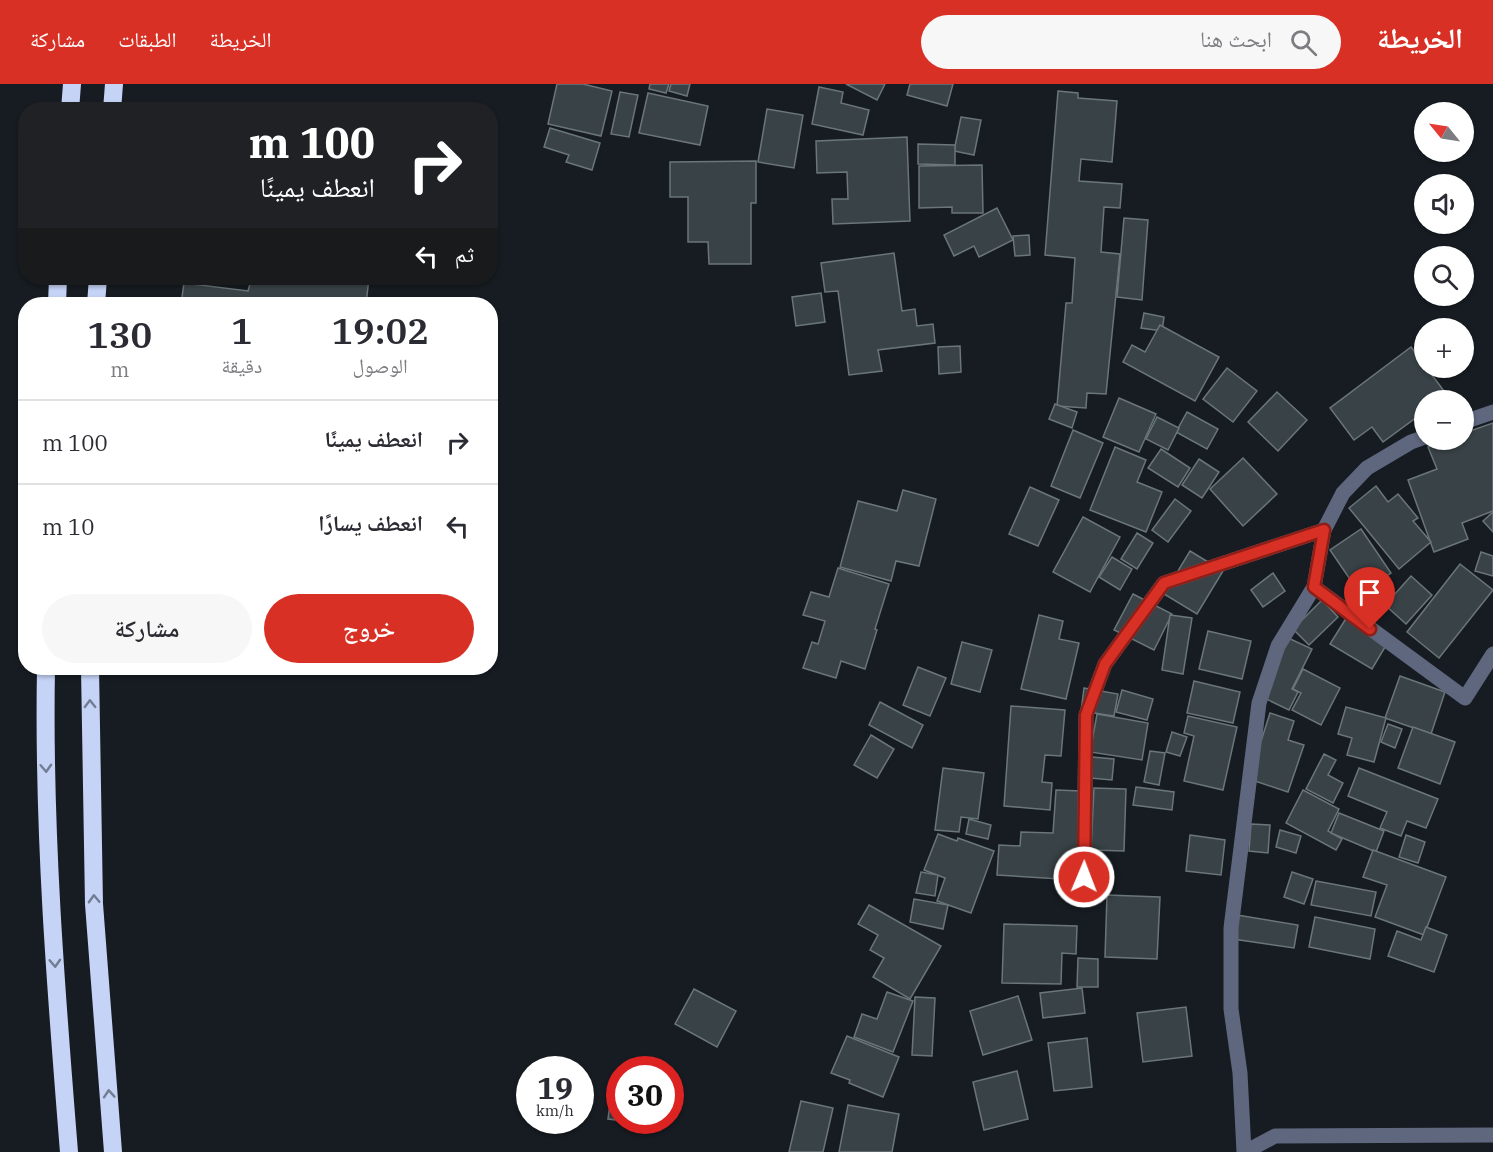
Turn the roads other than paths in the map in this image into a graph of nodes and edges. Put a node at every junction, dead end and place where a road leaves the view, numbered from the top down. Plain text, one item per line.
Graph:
1 (72, 84) edge
2 (114, 84) edge
3 (71, 102) edge
4 (113, 102) edge
5 (1493, 412) edge
6 (1474, 419) edge
7 (1414, 441) edge
8 (1324, 530) junction
9 (1314, 587) junction
10 (1493, 654) edge
11 (46, 675) edge
12 (90, 675) edge
13 (1084, 877) dead end
14 (1493, 1136) edge
15 (69, 1152) edge
16 (113, 1152) edge
17 (1245, 1152) edge

1 - 3 highway
2 - 4 highway
5 - 6 street
7 - 8 street
8 - 9 street
8 - 13 street
9 - 10 street
9 - 17 street
11 -> 15 highway
16 -> 12 highway
14 - 17 street

